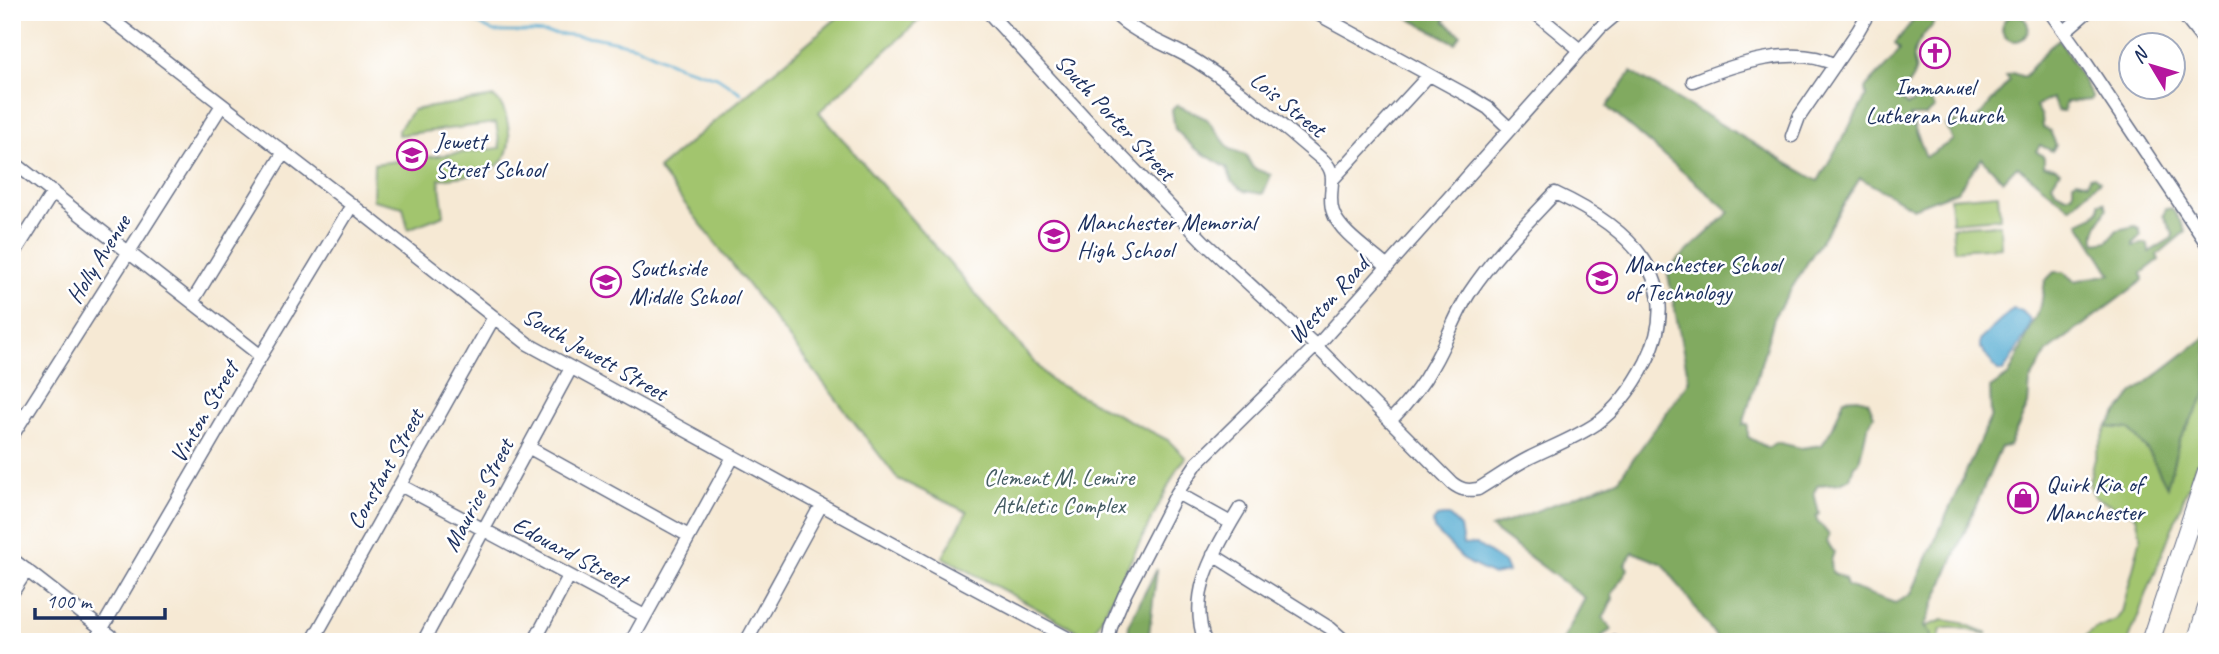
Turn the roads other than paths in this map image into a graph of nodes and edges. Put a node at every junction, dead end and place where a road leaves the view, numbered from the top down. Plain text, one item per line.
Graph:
1 (102, 12) edge
2 (988, 12) edge
3 (1113, 12) edge
4 (1314, 12) edge
5 (1534, 12) edge
6 (1619, 12) edge
7 (1869, 12) edge
8 (2050, 12) edge
9 (2087, 12) edge
10 (2181, 12) edge
11 (2064, 31) junction
12 (2207, 46) edge
13 (1580, 50) junction
14 (1835, 65) junction
15 (1429, 75) junction
16 (1693, 81) dead end
17 (222, 105) junction
18 (1510, 129) junction
19 (1792, 136) dead end
20 (284, 152) junction
21 (12, 161) edge
22 (1334, 178) junction
23 (53, 192) junction
24 (352, 205) junction
25 (2207, 244) edge
26 (128, 251) junction
27 (12, 257) edge
28 (1386, 266) junction
29 (192, 302) junction
30 (494, 317) junction
31 (1316, 346) junction
32 (261, 356) junction
33 (571, 368) junction
34 (1390, 421) junction
35 (12, 436) edge
36 (528, 447) junction
37 (733, 457) junction
38 (2207, 472) edge
39 (400, 485) junction
40 (1177, 493) junction
41 (821, 505) junction
42 (1240, 508) dead end
43 (2189, 521) junction
44 (1231, 523) junction
45 (484, 530) junction
46 (689, 536) junction
47 (1213, 555) junction
48 (12, 559) edge
49 (27, 570) junction
50 (569, 576) junction
51 (12, 593) edge
52 (2207, 608) edge
53 (645, 616) junction
54 (102, 629) junction
55 (1049, 629) junction
56 (94, 642) edge
57 (119, 642) edge
58 (312, 642) edge
59 (423, 642) edge
60 (534, 642) edge
61 (631, 642) edge
62 (746, 642) edge
63 (1043, 642) edge
64 (1075, 642) edge
65 (1108, 642) edge
66 (1205, 642) edge
67 (1346, 642) edge
68 (2141, 642) edge
69 (2150, 642) edge
70 (2196, 642) edge

1 - 17 street, South Jewett Street
2 - 31 street, South Porter Street
3 - 22 street, Lois Street
4 - 15 street
5 - 13 street
6 - 13 street, Weston Road
7 - 14 street
8 - 11 street
9 - 11 street
10 - 12 street
11 - 25 street
13 - 18 street, Weston Road
14 - 16 street
14 - 19 street
15 - 18 street
15 - 22 street
17 - 20 street, South Jewett Street
17 - 26 street, Holly Avenue
18 - 28 street, Weston Road
20 - 24 street, South Jewett Street
20 - 29 street
21 - 23 street
22 - 28 street
23 - 26 street
23 - 27 street
24 - 30 street, South Jewett Street
24 - 32 street, Vinton Street
26 - 29 street
26 - 35 street, Holly Avenue
28 - 31 street, Weston Road
29 - 32 street
30 - 33 street, South Jewett Street
30 - 39 street, Constant Street
31 - 34 street, South Porter Street
31 - 40 street, Weston Road
32 - 54 street, Vinton Street
33 - 36 street, Maurice Street
33 - 37 street, South Jewett Street
34 - 34 street, South Porter Street
36 - 45 street, Maurice Street
36 - 46 street
37 - 41 street, South Jewett Street
37 - 46 street
38 - 43 highway
39 - 45 street, Edouard Street
39 - 58 street, Constant Street
40 - 44 street
40 - 65 street, Weston Road
41 - 55 street, South Jewett Street
41 - 62 street
42 - 44 street
43 - 68 highway
43 - 69 highway
44 - 47 street
45 - 50 street, Edouard Street
45 - 59 street, Maurice Street
46 - 53 street
47 - 66 street
47 - 67 street
48 - 49 street
49 - 51 street
49 - 54 street
50 - 53 street, Edouard Street
50 - 60 street
52 - 70 highway
53 - 61 street
54 - 56 street, Vinton Street
54 - 57 street
55 - 63 street
55 - 64 street, South Jewett Street

